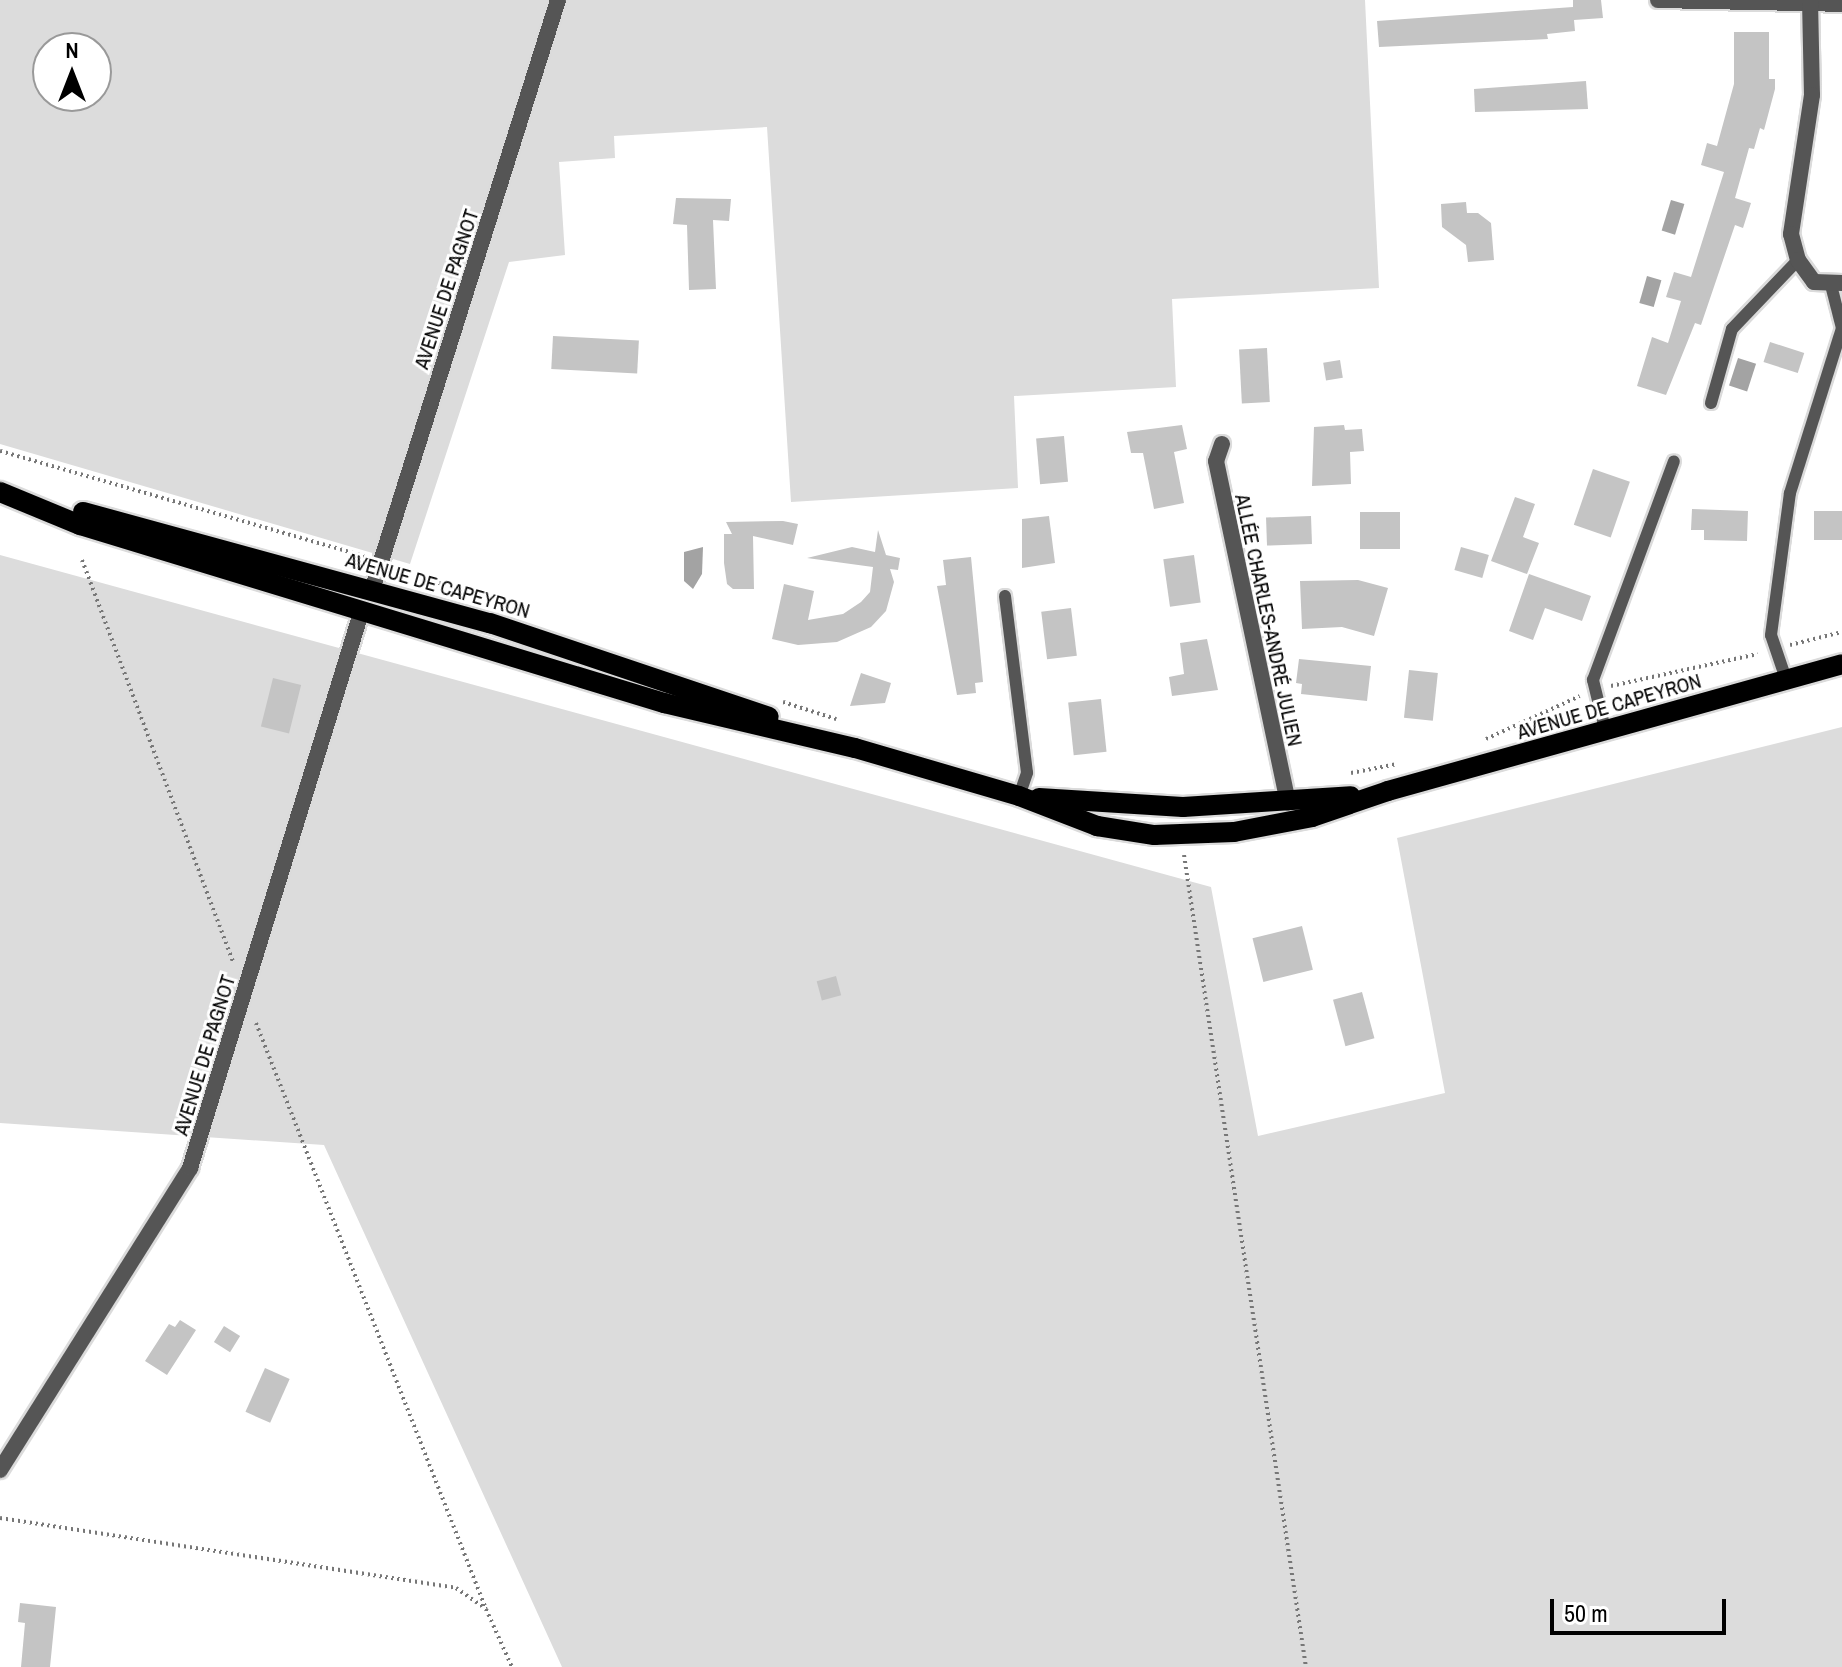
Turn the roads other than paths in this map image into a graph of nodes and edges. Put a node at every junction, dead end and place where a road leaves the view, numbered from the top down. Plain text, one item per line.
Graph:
1 (558, 0) edge
2 (1658, 0) edge
3 (1810, 2) edge
4 (1842, 4) edge
5 (1798, 260) junction
6 (1836, 284) edge
7 (1842, 328) edge
8 (1711, 403) dead end
9 (1222, 444) dead end
10 (1674, 461) dead end
11 (0, 491) edge
12 (372, 590) junction
13 (1005, 596) dead end
14 (361, 613) junction
15 (1842, 664) edge
16 (1786, 679) junction
17 (1606, 733) junction
18 (855, 748) junction
19 (1388, 791) junction
20 (1019, 796) junction
21 (1288, 803) junction
22 (0, 1470) edge

1 - 12 street, AVENUE DE PAGNOT
2 - 3 street
3 - 4 street
3 - 5 street
5 - 6 street
5 - 8 lane
6 - 7 lane
7 - 16 lane
9 - 21 street, ALLÉE CHARLES-ANDRÉ JULIEN
10 - 17 lane
11 - 12 main road, AVENUE DE CAPEYRON
11 - 14 main road, AVENUE DE CAPEYRON
12 - 18 main road, AVENUE DE CAPEYRON
13 - 20 lane
14 - 18 main road, AVENUE DE CAPEYRON
14 - 22 street, AVENUE DE PAGNOT
15 - 16 main road, AVENUE DE CAPEYRON
16 - 17 main road, AVENUE DE CAPEYRON
17 - 19 main road, AVENUE DE CAPEYRON
18 - 20 main road, AVENUE DE CAPEYRON
19 - 20 main road, AVENUE DE CAPEYRON
19 - 21 main road, AVENUE DE CAPEYRON
20 - 21 main road, AVENUE DE CAPEYRON

